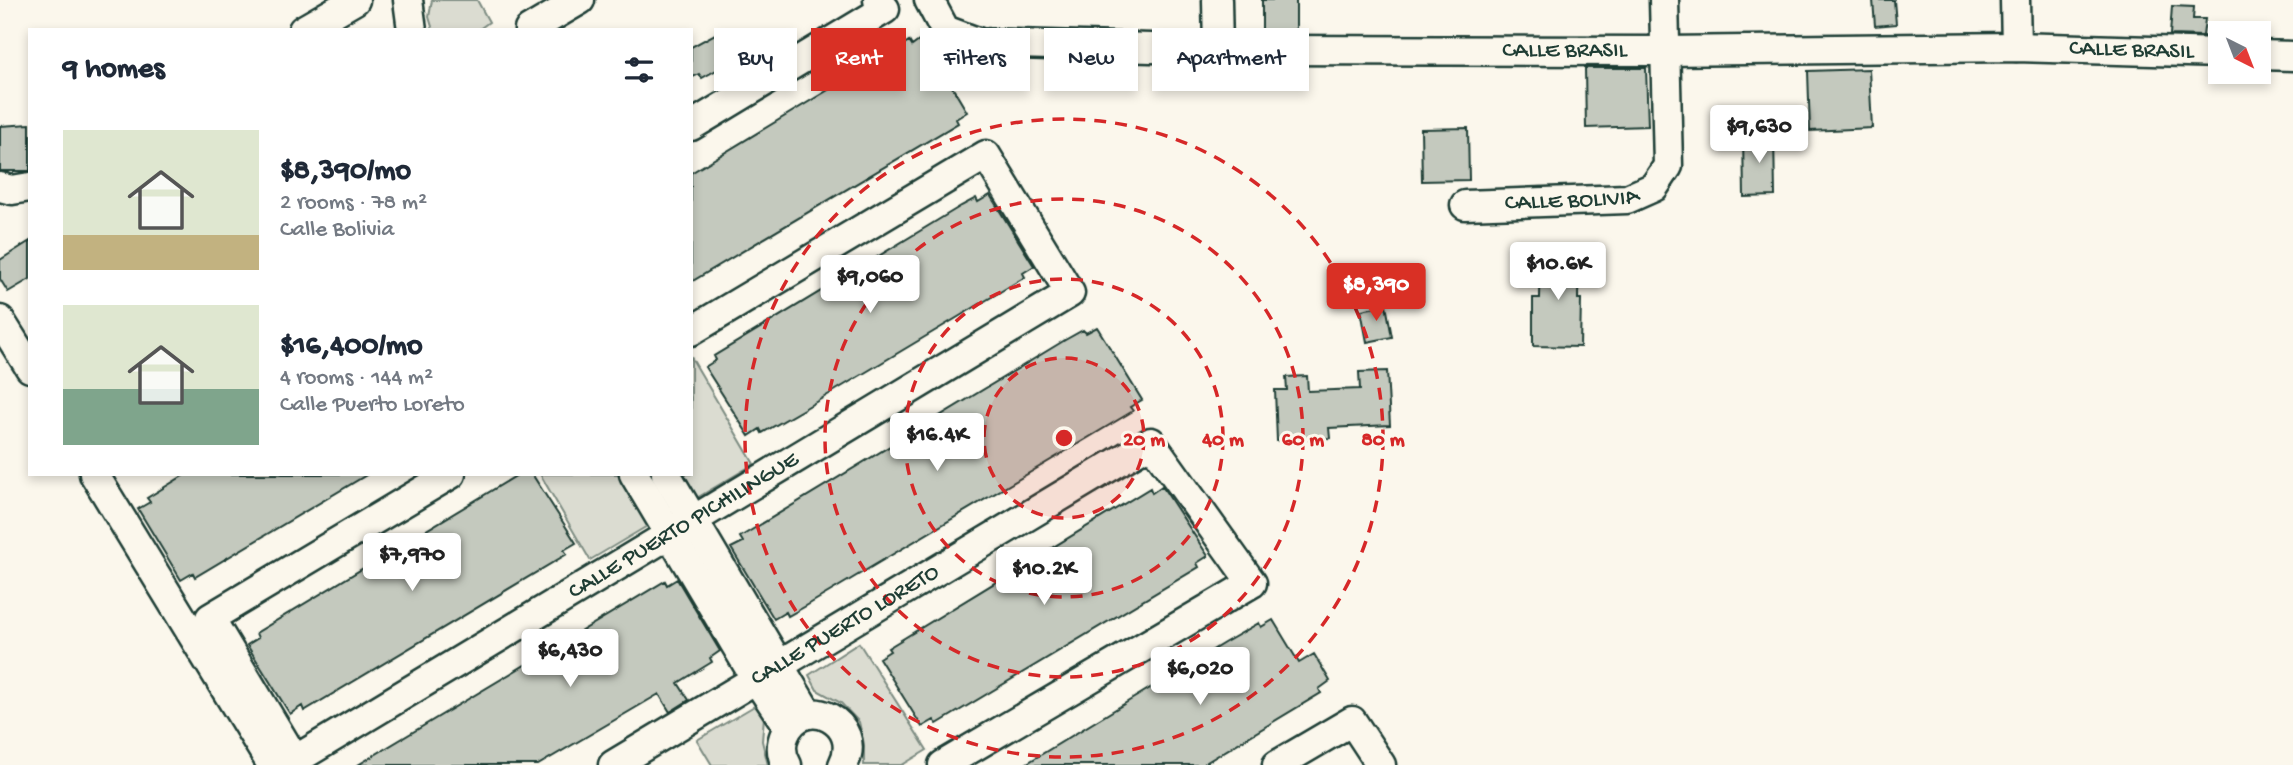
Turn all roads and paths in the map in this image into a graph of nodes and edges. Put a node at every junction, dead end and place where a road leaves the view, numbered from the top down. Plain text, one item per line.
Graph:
1 (355, 0) edge
2 (408, 0) edge
3 (580, 0) edge
4 (929, 0) edge
5 (1217, 0) edge
6 (1664, 0) edge
7 (2015, 0) edge
8 (882, 5) edge
9 (312, 28) edge
10 (412, 28) edge
11 (532, 28) edge
12 (1217, 28) edge
13 (2016, 47) junction
14 (1152, 48) edge
15 (1309, 50) edge
16 (1665, 51) junction
17 (2208, 53) edge
18 (2272, 55) edge
19 (2293, 56) edge
20 (693, 124) edge
21 (0, 187) edge
22 (28, 187) edge
23 (1465, 205) dead end
24 (0, 320) edge
25 (693, 330) edge
26 (28, 365) edge
27 (95, 476) edge
28 (448, 476) edge
29 (635, 476) edge
30 (667, 476) edge
31 (694, 520) junction
32 (670, 534) junction
33 (768, 672) junction
34 (798, 720) junction
35 (284, 762) edge
36 (844, 764) edge
37 (613, 765) edge
38 (787, 765) edge
39 (943, 765) edge
40 (1277, 765) edge
41 (1381, 765) edge

1 - 9 street
2 - 10 street
3 - 11 street
4 - 14 street, CALLE BRASIL
5 - 12 street
6 - 16 street, CALLE BOLIVIA
7 - 13 street
8 - 20 street
13 - 16 street, CALLE BRASIL
13 - 17 street, CALLE BRASIL
15 - 16 street, CALLE BRASIL
16 - 23 street, CALLE BOLIVIA
18 - 19 street
21 - 22 street
24 - 26 street
25 - 31 street, CALLE PUERTO PICHILINGUE
27 - 35 street
28 - 35 street
29 - 32 street
30 - 31 street
31 - 32 street, CALLE PUERTO PICHILINGUE
31 - 33 street
32 - 33 street
32 - 35 street, CALLE PUERTO PICHILINGUE
33 - 34 street
33 - 37 street, CALLE PUERTO LORETO
33 - 39 street, CALLE PUERTO LORETO
34 - 36 street
34 - 38 street
40 - 41 street

